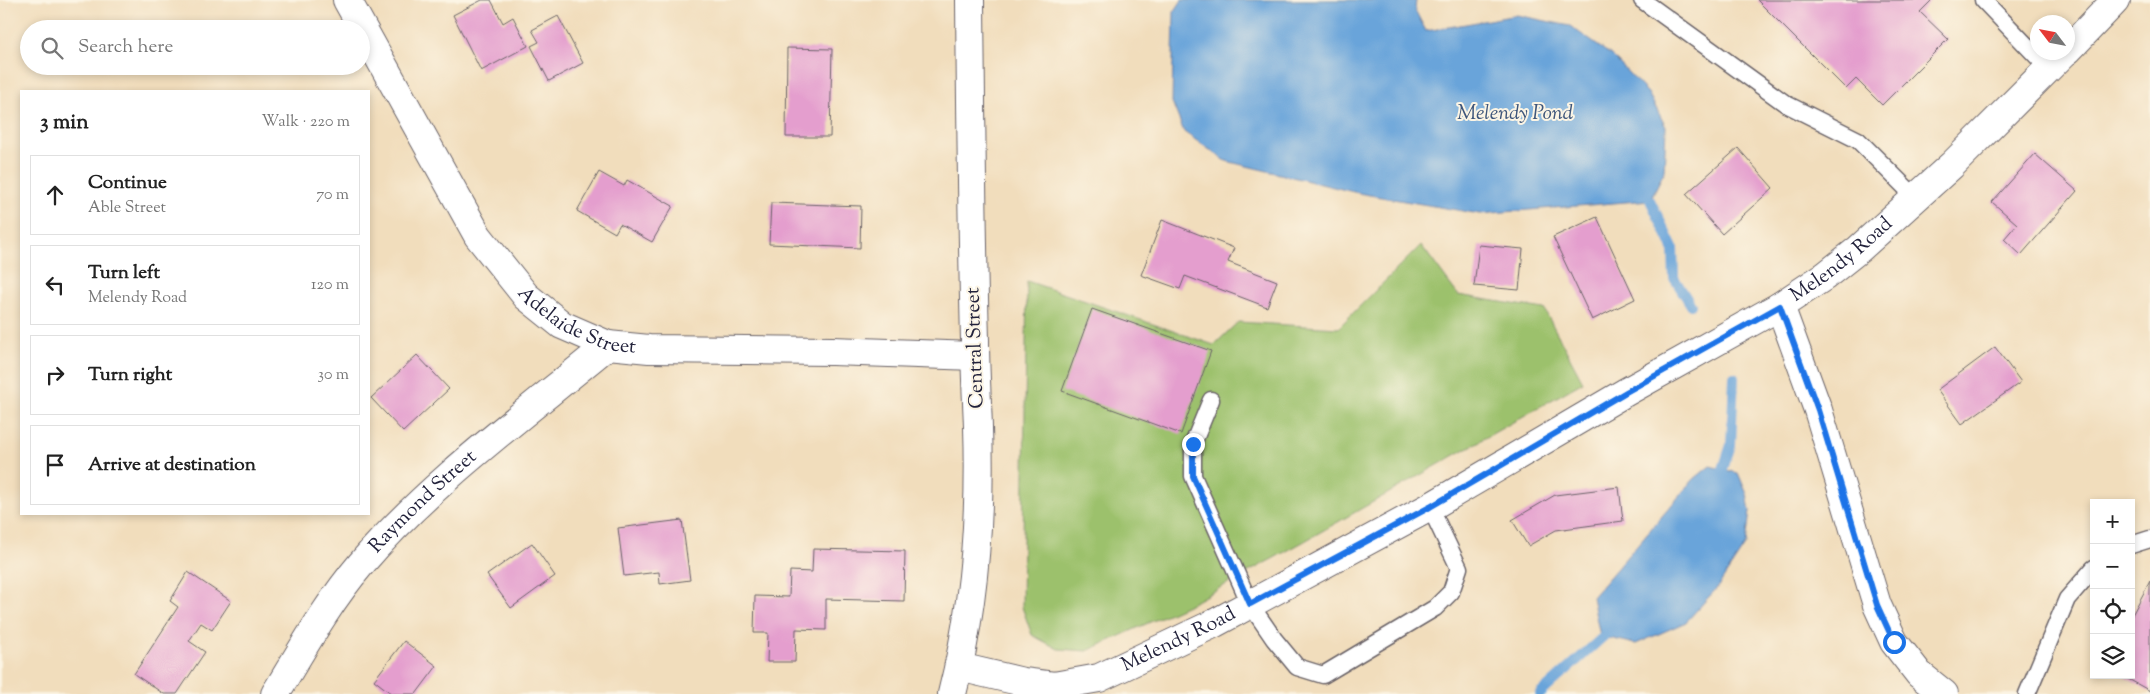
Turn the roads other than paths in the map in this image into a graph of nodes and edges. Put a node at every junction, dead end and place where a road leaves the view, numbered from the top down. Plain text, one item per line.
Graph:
1 (347, 0) edge
2 (970, 0) edge
3 (1642, 0) edge
4 (1983, 0) edge
5 (2116, 0) edge
6 (358, 20) edge
7 (2030, 34) edge
8 (370, 41) edge
9 (2075, 42) edge
10 (2058, 60) edge
11 (1916, 198) junction
12 (1780, 306) junction
13 (608, 345) junction
14 (975, 356) junction
15 (1211, 400) dead end
16 (1430, 507) junction
17 (2150, 540) edge
18 (2135, 544) edge
19 (2090, 573) edge
20 (1250, 604) junction
21 (959, 667) junction
22 (276, 694) edge
23 (952, 694) edge
24 (1944, 694) edge
25 (2027, 694) edge

1 - 6 street, Adelaide Street
2 - 14 street, Central Street
3 - 11 lane
4 - 7 lane
5 - 9 street, Melendy Road
8 - 13 street, Adelaide Street
10 - 11 street, Melendy Road
11 - 12 street, Melendy Road
12 - 16 street, Melendy Road
12 - 24 street
13 - 14 street, Adelaide Street
13 - 22 street, Raymond Street
14 - 21 street, Central Street
15 - 20 lane
16 - 20 street, Melendy Road
16 - 20 lane
17 - 18 lane
19 - 25 lane
20 - 21 street, Melendy Road
21 - 23 street, Central Street

